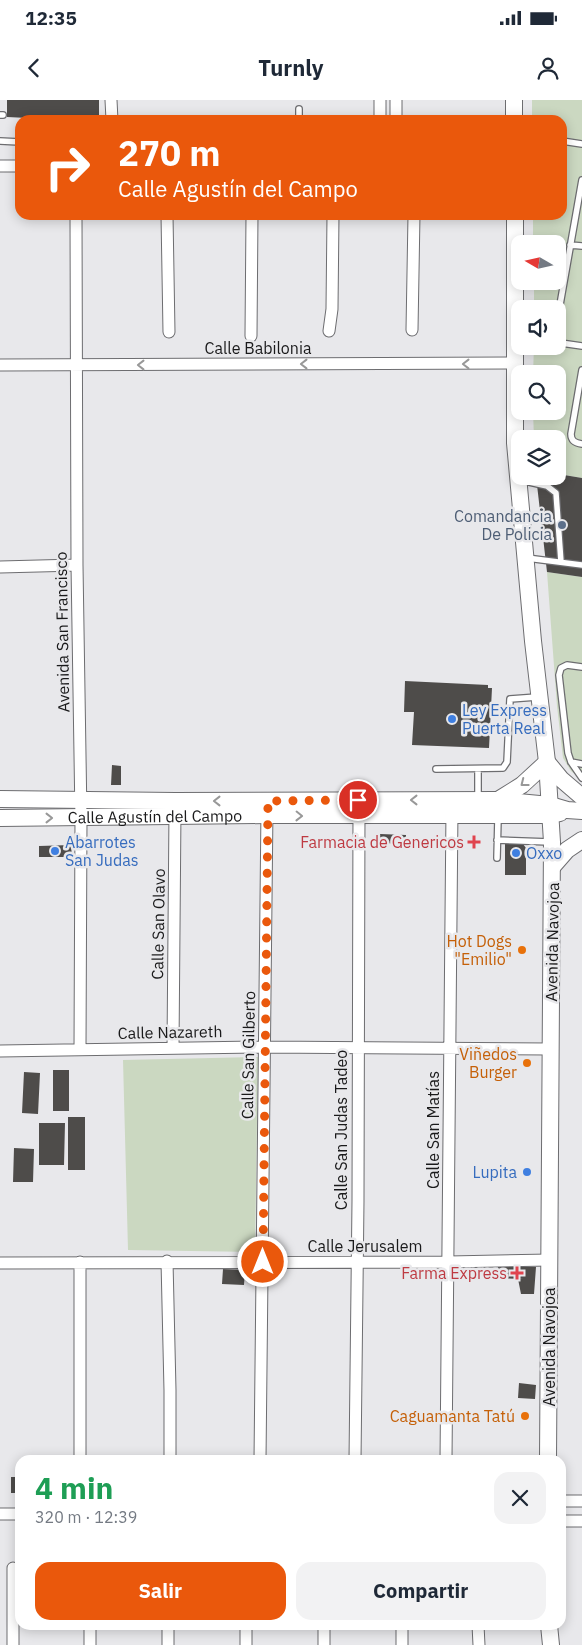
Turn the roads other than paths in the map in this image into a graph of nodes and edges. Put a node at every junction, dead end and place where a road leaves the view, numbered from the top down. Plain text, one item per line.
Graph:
1 (111, 100) edge
2 (380, 100) edge
3 (396, 100) edge
4 (514, 100) edge
5 (299, 109) dead end
6 (112, 115) edge
7 (299, 115) edge
8 (380, 115) edge
9 (396, 115) edge
10 (514, 115) edge
11 (0, 141) edge
12 (15, 142) edge
13 (567, 142) edge
14 (582, 144) edge
15 (0, 166) edge
16 (15, 166) edge
17 (582, 180) edge
18 (76, 220) edge
19 (167, 220) edge
20 (252, 220) edge
21 (333, 220) edge
22 (414, 220) edge
23 (515, 220) edge
24 (570, 245) junction
25 (582, 246) edge
26 (561, 300) edge
27 (329, 330) dead end
28 (412, 330) dead end
29 (169, 332) dead end
30 (251, 336) dead end
31 (566, 343) edge
32 (582, 346) edge
33 (515, 363) junction
34 (0, 365) edge
35 (76, 365) junction
36 (582, 370) edge
37 (515, 430) edge
38 (582, 444) edge
39 (518, 485) edge
40 (542, 485) edge
41 (524, 558) junction
42 (561, 562) junction
43 (77, 565) junction
44 (582, 565) edge
45 (0, 567) edge
46 (582, 667) edge
47 (539, 697) junction
48 (547, 762) junction
49 (571, 762) junction
50 (582, 764) edge
51 (436, 769) dead end
52 (478, 769) junction
53 (582, 778) edge
54 (582, 797) edge
55 (0, 799) edge
56 (80, 799) junction
57 (358, 800) junction
58 (478, 800) junction
59 (175, 808) junction
60 (268, 808) junction
61 (452, 808) junction
62 (498, 808) junction
63 (550, 810) junction
64 (575, 811) edge
65 (359, 816) junction
66 (0, 818) edge
67 (81, 818) junction
68 (497, 840) junction
69 (582, 840) edge
70 (552, 842) junction
71 (496, 858) dead end
72 (553, 866) junction
73 (264, 1047) junction
74 (173, 1048) junction
75 (449, 1048) junction
76 (80, 1049) junction
77 (357, 1049) junction
78 (550, 1049) junction
79 (0, 1051) edge
80 (550, 1260) junction
81 (167, 1261) junction
82 (80, 1262) junction
83 (263, 1262) junction
84 (357, 1262) junction
85 (449, 1262) junction
86 (0, 1263) edge
87 (80, 1455) edge
88 (170, 1455) edge
89 (260, 1455) edge
90 (355, 1455) edge
91 (446, 1455) edge
92 (548, 1455) edge
93 (566, 1501) edge
94 (582, 1501) edge
95 (0, 1514) edge
96 (15, 1514) edge
97 (566, 1521) edge
98 (582, 1521) edge
99 (0, 1568) edge
100 (15, 1568) edge
101 (15, 1594) edge
102 (90, 1630) edge
103 (168, 1630) edge
104 (246, 1630) edge
105 (324, 1630) edge
106 (402, 1630) edge
107 (478, 1630) edge
108 (13, 1645) edge
109 (90, 1645) edge
110 (168, 1645) edge
111 (246, 1645) edge
112 (324, 1645) edge
113 (402, 1645) edge
114 (479, 1645) edge

1 - 6 street
2 - 8 street
3 - 9 street
4 - 10 street
5 - 7 lane
11 - 12 lane
13 - 14 lane
15 - 16 street
17 - 24 lane
18 - 35 street, Avenida San Francisco
19 - 29 street
20 - 30 street
21 - 27 street
22 - 28 street
23 - 33 street, Avenida Navojoa
24 - 25 lane
24 - 26 lane
31 - 32 lane
33 -> 35 street, Calle Babilonia
33 - 37 street, Avenida Navojoa
34 - 35 street, Calle Babilonia
35 - 43 street, Avenida San Francisco
36 - 38 lane
39 - 41 street, Avenida Navojoa
40 - 42 lane
41 - 42 lane
41 - 47 street, Avenida Navojoa
42 - 44 lane
43 - 45 street
43 - 56 street, Avenida San Francisco
46 - 49 lane
47 - 48 street, Avenida Navojoa
47 - 52 lane
48 - 54 street
48 -> 62 street
48 - 63 street, Avenida Navojoa
49 - 50 lane
49 - 53 lane
51 - 52 lane
52 - 58 lane
55 - 56 street, Calle Agustín del Campo
56 - 59 street, Calle Agustín del Campo
56 - 67 street, Avenida San Francisco
57 - 60 street, Calle Agustín del Campo
61 -> 57 street, Calle Agustín del Campo
57 - 65 street, Calle San Judas Tadeo
58 - 61 street, Calle Agustín del Campo
58 - 62 street, Calle Agustín del Campo
59 - 60 street, Calle Agustín del Campo
59 - 67 street, Calle Agustín del Campo
59 - 74 street, Calle San Olavo
60 -> 65 street, Calle Agustín del Campo
60 - 73 street, Calle San Gilberto
61 - 62 street, Calle Agustín del Campo
61 - 65 street, Calle Agustín del Campo
61 - 75 street, Calle San Matías
62 - 63 street, Calle Agustín del Campo
62 - 68 lane
63 - 64 street, Calle Agustín del Campo
63 - 70 street, Avenida Navojoa
65 - 77 street, Calle San Judas Tadeo
66 -> 67 street, Calle Agustín del Campo
67 - 76 street, Avenida San Francisco
68 - 70 lane
68 - 71 lane
69 - 72 street
70 - 72 street, Avenida Navojoa
72 - 78 street, Avenida Navojoa
73 - 74 street, Calle Nazareth
73 - 77 street, Calle Nazareth
73 - 83 street, Calle San Gilberto
74 - 76 street, Calle Nazareth
75 - 77 street, Calle Nazareth
75 - 78 street, Calle Nazareth
75 - 85 street, Calle San Matías
76 - 79 street, Calle Nazareth
77 - 84 street, Calle San Judas Tadeo
78 - 80 street, Avenida Navojoa
80 - 85 street, Calle Jerusalem
80 - 92 street, Avenida Navojoa
81 - 82 street, Calle Jerusalem
81 - 83 street, Calle Jerusalem
81 - 88 street
82 - 86 street, Calle Jerusalem
82 - 87 street
83 - 84 street, Calle Jerusalem
83 - 89 street, Calle San Gilberto
84 - 85 street, Calle Jerusalem
84 - 90 street, Calle San Judas Tadeo
85 - 91 street, Calle San Matías
93 - 94 street
95 - 96 street
97 - 98 street
99 - 100 street
101 - 108 street
102 - 109 street
103 - 110 street
104 - 111 street
105 - 112 street
106 - 113 street
107 - 114 street

